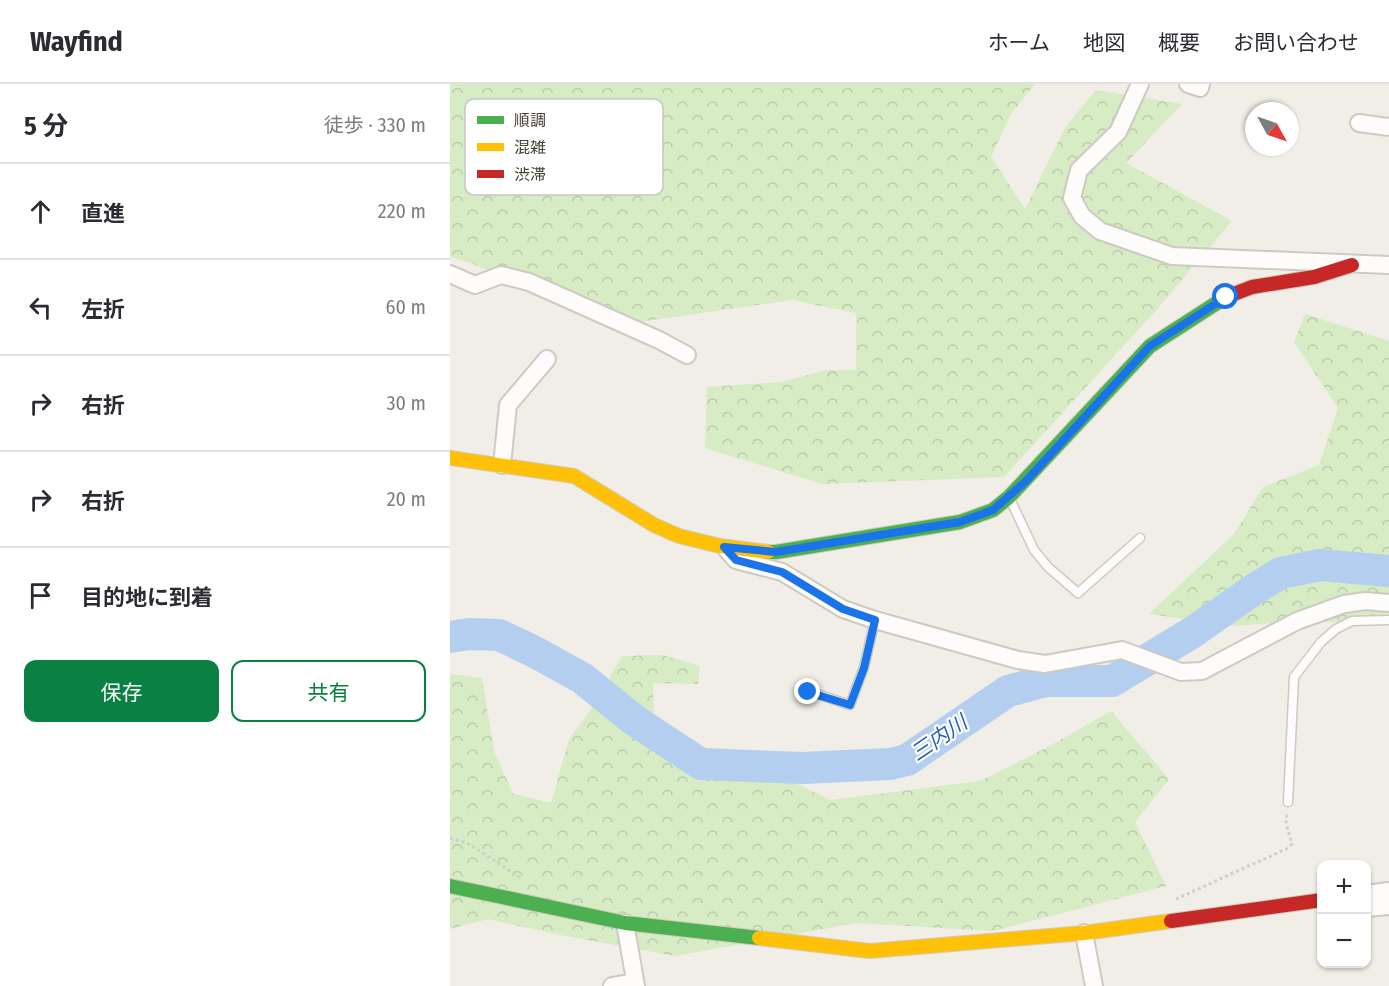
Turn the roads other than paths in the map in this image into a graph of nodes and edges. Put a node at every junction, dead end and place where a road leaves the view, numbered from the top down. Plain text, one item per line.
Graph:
1 (1140, 84) edge
2 (1188, 84) edge
3 (1201, 84) edge
4 (1359, 123) dead end
5 (1389, 127) edge
6 (1352, 265) junction
7 (1389, 265) edge
8 (450, 274) edge
9 (687, 355) dead end
10 (548, 359) dead end
11 (450, 458) edge
12 (502, 465) junction
13 (1009, 497) junction
14 (1140, 538) dead end
15 (724, 547) junction
16 (1389, 603) edge
17 (875, 620) junction
18 (1389, 620) edge
19 (808, 692) dead end
20 (1288, 802) road end
21 (450, 886) edge
22 (1389, 891) edge
23 (1371, 893) edge
24 (1317, 901) edge
25 (1389, 906) edge
26 (1371, 908) edge
27 (625, 923) junction
28 (1084, 933) junction
29 (635, 984) edge
30 (612, 986) edge
31 (1094, 986) edge

1 - 6 street
2 - 3 street
4 - 5 street
6 - 7 street
6 - 13 street
8 - 9 street
10 - 12 street
11 - 12 street
12 - 15 street
13 - 14 lane
13 - 15 street
15 - 17 street
16 - 17 street
17 - 19 lane
18 - 20 lane
21 - 27 street
22 - 23 street
24 - 28 street
25 - 26 street
27 - 28 street
27 - 29 street
28 - 31 street
29 - 30 street

